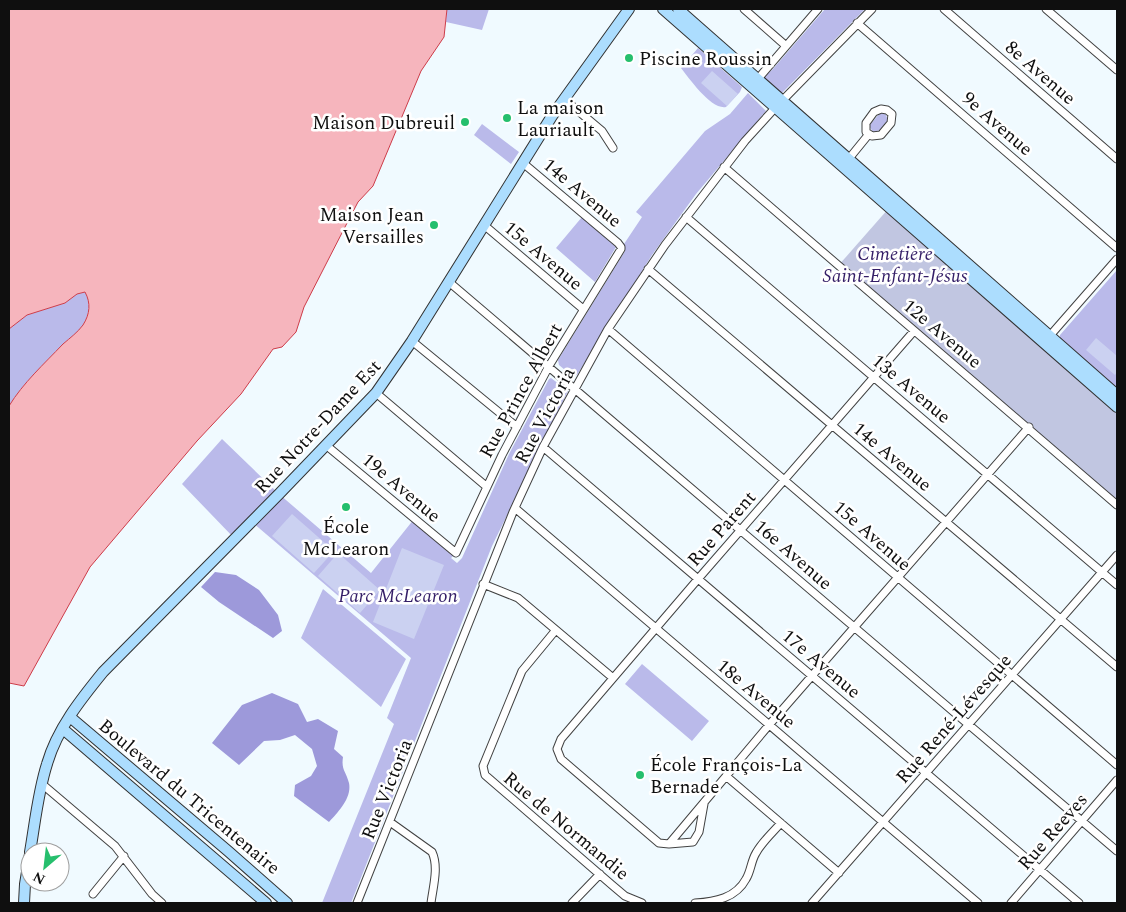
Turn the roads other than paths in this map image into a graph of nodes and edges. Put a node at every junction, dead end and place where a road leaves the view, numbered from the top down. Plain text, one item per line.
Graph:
1 (629, 9) edge
2 (663, 9) edge
3 (678, 9) edge
4 (744, 9) edge
5 (818, 9) edge
6 (872, 9) edge
7 (944, 9) edge
8 (1046, 9) edge
9 (858, 23) junction
10 (707, 41) junction
11 (785, 45) junction
12 (1117, 70) edge
13 (754, 83) junction
14 (564, 99) junction
15 (778, 104) junction
16 (869, 134) dead end
17 (613, 148) dead end
18 (1117, 159) edge
19 (523, 163) junction
20 (845, 163) junction
21 (724, 168) junction
22 (686, 217) junction
23 (484, 225) junction
24 (621, 247) joint
25 (1117, 248) edge
26 (1117, 259) edge
27 (648, 269) junction
28 (449, 282) junction
29 (583, 309) junction
30 (608, 329) junction
31 (914, 331) junction
32 (1046, 339) junction
33 (412, 341) junction
34 (549, 366) junction
35 (874, 378) junction
36 (575, 389) junction
37 (376, 393) junction
38 (1117, 395) edge
39 (1117, 407) edge
40 (832, 426) junction
41 (517, 427) junction
42 (1029, 427) junction
43 (327, 446) junction
44 (544, 447) junction
45 (988, 473) junction
46 (784, 480) junction
47 (487, 487) junction
48 (1117, 505) edge
49 (514, 508) junction
50 (946, 522) junction
51 (741, 530) junction
52 (456, 553) joint
53 (1117, 555) edge
54 (1103, 572) junction
55 (897, 578) junction
56 (698, 579) junction
57 (483, 584) junction
58 (1117, 585) edge
59 (1060, 619) junction
60 (855, 627) junction
61 (655, 628) junction
62 (555, 631) junction
63 (1117, 667) edge
64 (1012, 675) junction
65 (812, 676) junction
66 (613, 678) junction
67 (70, 717) junction
68 (969, 724) junction
69 (769, 725) junction
70 (63, 729) junction
71 (1117, 765) edge
72 (926, 773) junction
73 (726, 776) junction
74 (1117, 780) edge
75 (42, 784) junction
76 (704, 804) junction
77 (1082, 821) junction
78 (390, 822) junction
79 (884, 822) junction
80 (781, 823) junction
81 (32, 842) edge
82 (670, 844) junction
83 (228, 851) junction
84 (1117, 851) edge
85 (124, 856) junction
86 (219, 862) junction
87 (1040, 870) junction
88 (839, 872) junction
89 (600, 874) junction
90 (93, 894) dead end
91 (162, 903) edge
92 (266, 903) edge
93 (287, 903) edge
94 (357, 903) edge
95 (431, 903) edge
96 (572, 903) edge
97 (642, 903) edge
98 (695, 903) edge
99 (812, 903) edge
100 (978, 903) edge
101 (1012, 903) edge
102 (1079, 903) edge

1 - 14 main road, Rue Notre-Dame Est
2 - 10 main road
3 - 10 main road
4 - 11 street
5 - 11 street
6 - 9 street, Rue Victoria
7 - 18 street, 8e Avenue
8 - 12 street
9 - 15 street, Rue Victoria
9 - 25 street, 9e Avenue
10 - 13 main road
11 - 13 street
13 - 15 main road
14 - 17 street
14 - 19 main road, Rue Notre-Dame Est
15 - 20 main road
15 - 21 street, Rue Victoria
16 - 20 street
19 - 23 main road, Rue Notre-Dame Est
19 - 24 street, 14e Avenue
20 - 32 main road
21 - 22 street, Rue Victoria
21 - 31 street, 12e Avenue
22 - 27 street, Rue Victoria
22 - 35 street, 13e Avenue
23 - 28 main road, Rue Notre-Dame Est
23 - 29 street, 15e Avenue
24 - 29 street, Rue Prince Albert
26 - 32 street
27 - 30 street, Rue Victoria
27 - 40 street, 14e Avenue
28 - 33 main road, Rue Notre-Dame Est
28 - 34 street, 16e Avenue
29 - 34 street, Rue Prince Albert
30 - 36 street, Rue Victoria
30 - 46 street, 15e Avenue
31 - 35 street, Rue Parent
31 - 42 street, 12e Avenue
32 - 38 main road
32 - 39 main road
33 - 37 main road, Rue Notre-Dame Est
33 - 41 street
34 - 36 street, 16e Avenue
34 - 41 street, Rue Prince Albert
35 - 40 street, Rue Parent
35 - 45 street, 13e Avenue
36 - 44 street, Rue Victoria
36 - 51 street, 16e Avenue
37 - 43 main road, Rue Notre-Dame Est
37 - 47 street
40 - 46 street, Rue Parent
40 - 50 street, 14e Avenue
41 - 47 street, Rue Prince Albert
42 - 45 street
42 - 48 street, 12e Avenue
43 - 52 street, 19e Avenue
43 - 67 main road, Rue Notre-Dame Est
44 - 49 street, Rue Victoria
44 - 56 street, 17e Avenue
45 - 50 street
45 - 54 street, 13e Avenue
46 - 51 street, Rue Parent
46 - 55 street, 15e Avenue
47 - 52 street, Rue Prince Albert
49 - 57 street, Rue Victoria
49 - 61 street, 18e Avenue
50 - 55 street
50 - 59 street, 14e Avenue
51 - 56 street, Rue Parent
51 - 60 street, 16e Avenue
53 - 54 street, Rue René-Lévesque
54 - 58 street, 13e Avenue
54 - 59 street, Rue René-Lévesque
55 - 60 street
55 - 64 street, 15e Avenue
56 - 61 street, Rue Parent
56 - 65 street, 17e Avenue
57 - 62 street
57 - 78 street, Rue Victoria
59 - 63 street, 14e Avenue
59 - 64 street, Rue René-Lévesque
60 - 65 street
60 - 68 street, 16e Avenue
61 - 66 street, Rue Parent
61 - 69 street, 18e Avenue
62 - 66 street
62 - 89 street, Rue de Normandie
64 - 68 street, Rue René-Lévesque
64 - 71 street, 15e Avenue
65 - 69 street
65 - 72 street, 17e Avenue
66 - 82 street, Rue Parent
67 - 70 main road, Rue Notre-Dame Est
67 - 83 main road, Boulevard du Tricentenaire
68 - 72 street, Rue René-Lévesque
68 - 77 street, 16e Avenue
69 - 73 street
69 - 79 street, 18e Avenue
70 - 75 main road, Rue Notre-Dame Est
70 - 86 main road, Boulevard du Tricentenaire
72 - 79 street, Rue René-Lévesque
72 - 87 street, 17e Avenue
73 - 76 street
73 - 80 street
74 - 77 street, Rue Reeves
75 - 81 main road, Rue Notre-Dame Est
75 - 85 street
76 - 82 street
76 - 82 street
77 - 84 street, 16e Avenue
77 - 87 street, Rue Reeves
78 - 94 street, Rue Victoria
78 - 95 street
79 - 88 street, Rue René-Lévesque
79 - 100 street, 18e Avenue
80 - 88 street
80 - 98 street
83 - 86 main road
83 - 93 main road, Boulevard du Tricentenaire
85 - 90 street
85 - 91 street
86 - 92 main road, Boulevard du Tricentenaire
87 - 101 street, Rue Reeves
87 - 102 street, 17e Avenue
88 - 99 street, Rue René-Lévesque
89 - 96 street
89 - 97 street, Rue de Normandie

